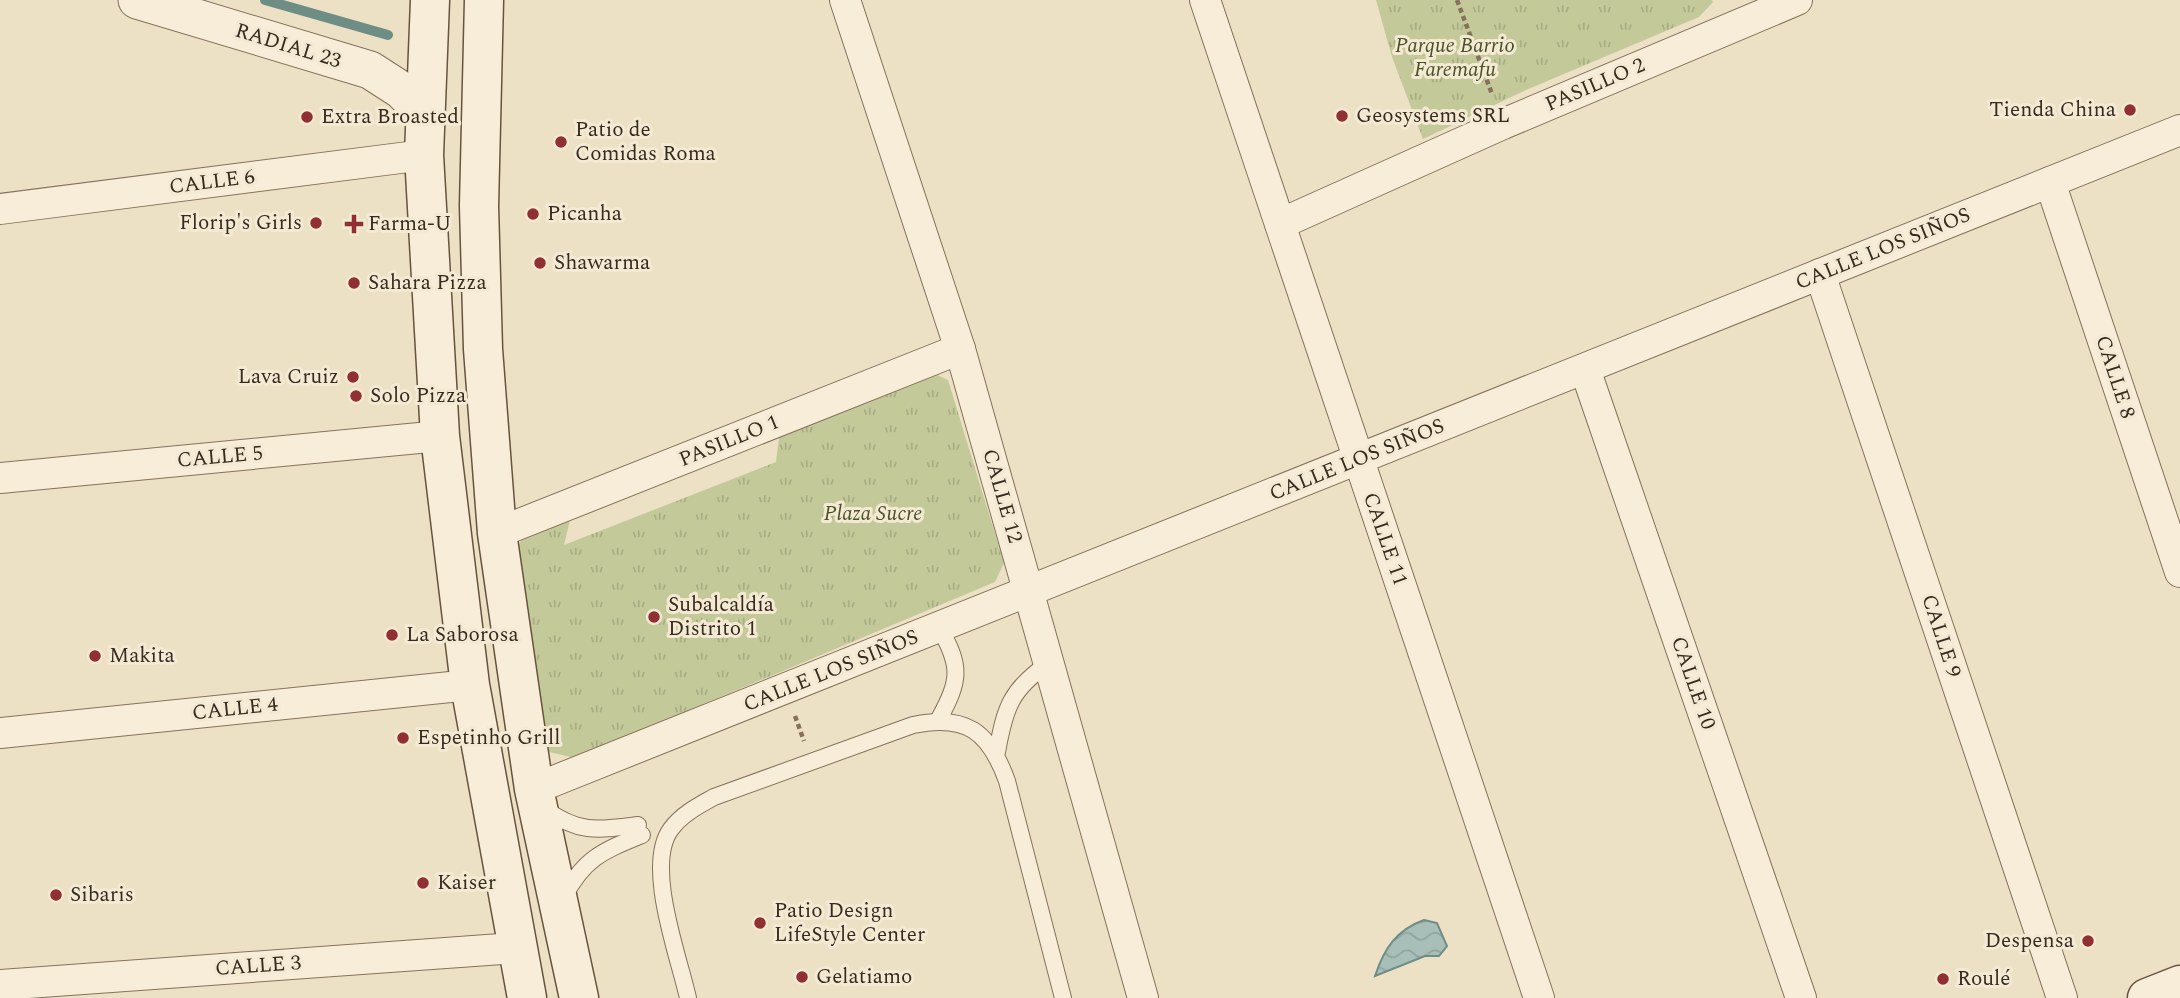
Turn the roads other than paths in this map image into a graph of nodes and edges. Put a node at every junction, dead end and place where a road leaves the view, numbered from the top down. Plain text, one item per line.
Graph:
1 (137, 0) edge
2 (430, 0) edge
3 (441, 0) edge
4 (484, 0) edge
5 (845, 0) edge
6 (1205, 0) edge
7 (1797, 0) edge
8 (1742, 10) edge
9 (426, 115) junction
10 (2180, 130) edge
11 (424, 164) junction
12 (2050, 182) junction
13 (479, 206) junction
14 (0, 208) edge
15 (1280, 224) junction
16 (1820, 274) junction
17 (960, 349) junction
18 (1585, 369) junction
19 (440, 436) junction
20 (1358, 459) junction
21 (0, 478) edge
22 (497, 533) junction
23 (2180, 572) edge
24 (1029, 591) junction
25 (939, 627) junction
26 (1049, 663) junction
27 (470, 685) junction
28 (939, 719) junction
29 (0, 733) edge
30 (997, 752) junction
31 (535, 796) junction
32 (560, 906) junction
33 (515, 948) junction
34 (0, 985) edge
35 (2180, 985) edge
36 (527, 998) edge
37 (554, 998) edge
38 (579, 998) edge
39 (688, 998) edge
40 (1063, 998) edge
41 (1143, 998) edge
42 (1539, 998) edge
43 (1801, 998) edge
44 (2062, 998) edge
45 (2147, 998) edge

1 - 9 street, RADIAL 23
2 - 9 main road
3 - 13 main road
4 - 13 main road
5 - 17 street, CALLE 12
6 - 15 street, CALLE 11
7 - 8 street, PASILLO 2
8 - 15 street, PASILLO 2
9 - 11 main road
10 - 12 street, CALLE LOS SIÑOS
11 - 14 street, CALLE 6
11 - 19 main road
11 - 22 main road
12 - 16 street, CALLE LOS SIÑOS
12 - 23 street, CALLE 8
13 - 22 main road
15 - 20 street, CALLE 11
16 - 18 street, CALLE LOS SIÑOS
16 - 44 street, CALLE 9
17 - 22 street, PASILLO 1
17 - 24 street, CALLE 12
18 - 20 street, CALLE LOS SIÑOS
18 - 43 street, CALLE 10
19 - 21 street, CALLE 5
19 - 27 main road
20 - 24 street, CALLE LOS SIÑOS
20 - 42 street, CALLE 11
22 - 31 main road
24 - 25 street, CALLE LOS SIÑOS
24 - 26 street, CALLE 12
25 - 28 lane
25 - 31 street, CALLE LOS SIÑOS
26 - 30 lane
26 - 41 street, CALLE 12
27 - 29 street, CALLE 4
27 - 33 main road
27 - 37 main road
28 - 30 lane
28 - 39 lane
30 - 40 lane
31 - 32 main road
31 - 32 lane
32 - 38 main road
33 - 34 street, CALLE 3
33 - 36 main road
35 - 45 main road

